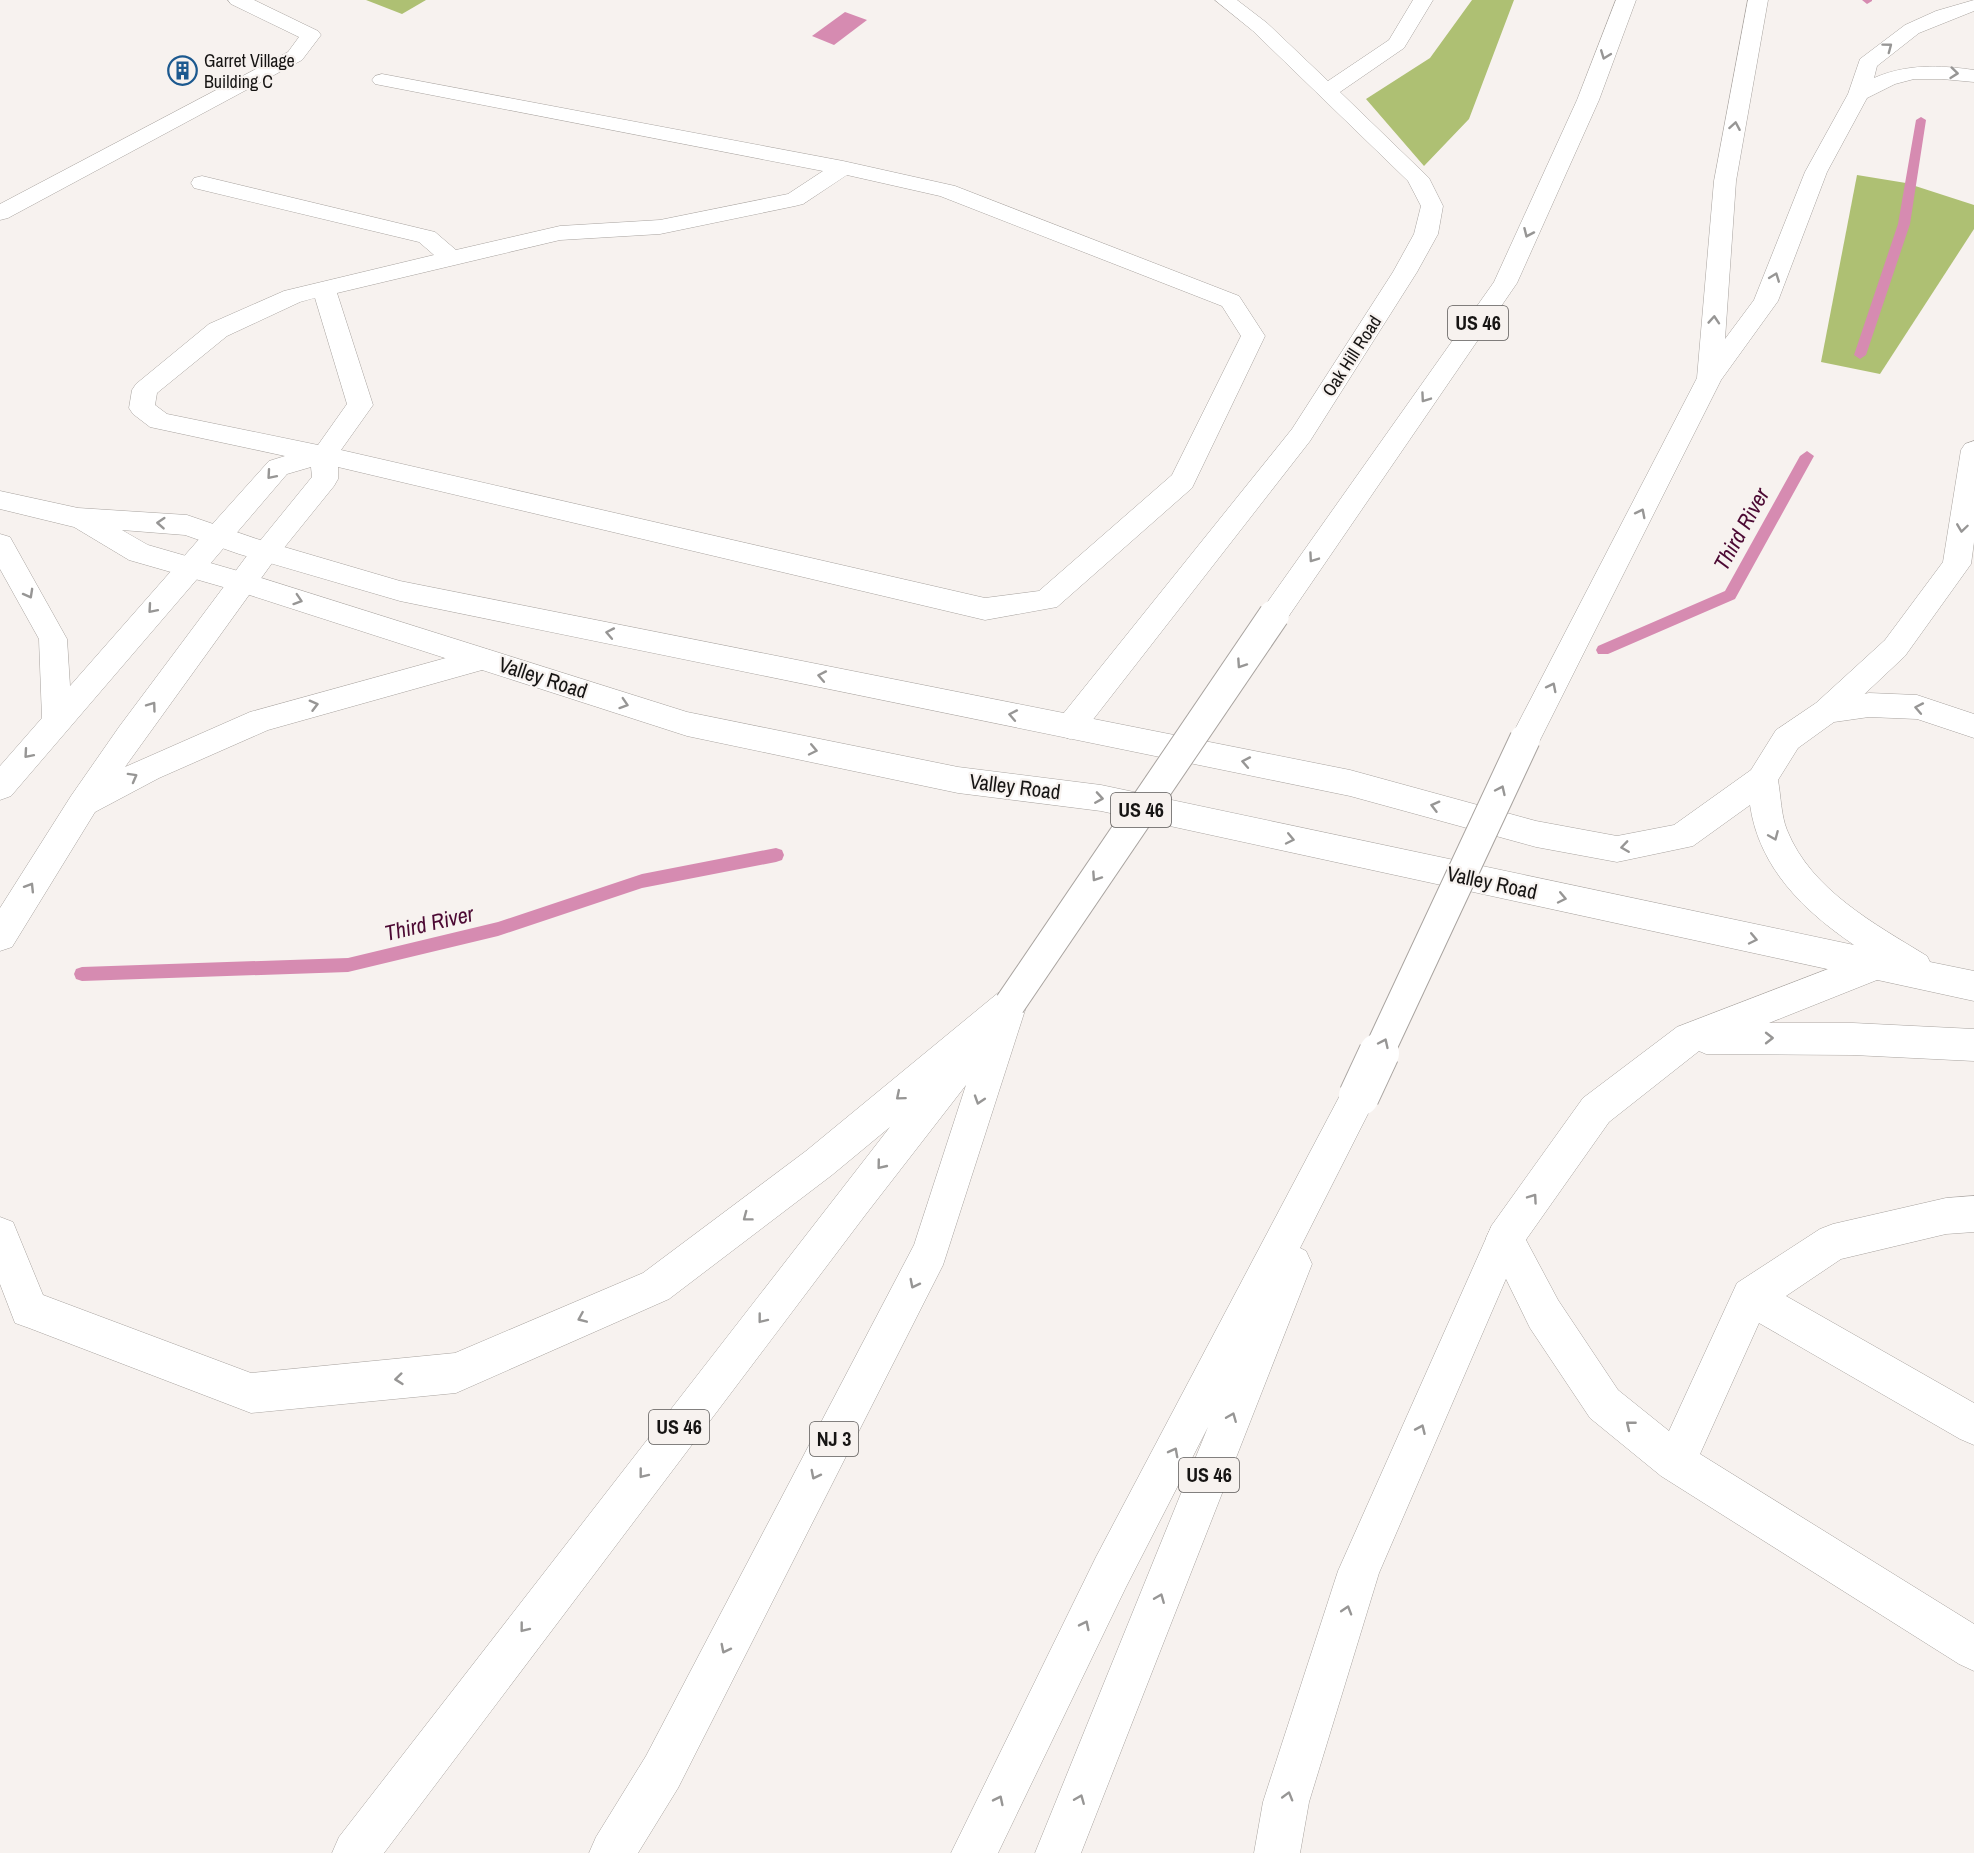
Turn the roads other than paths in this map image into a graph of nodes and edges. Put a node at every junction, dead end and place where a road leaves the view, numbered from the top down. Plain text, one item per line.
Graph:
1 (238, 0) edge
2 (1225, 0) edge
3 (1423, 0) edge
4 (1626, 0) edge
5 (1758, 0) edge
6 (1974, 5) edge
7 (1974, 75) edge
8 (382, 80) dead end
9 (1326, 91) junction
10 (1859, 94) junction
11 (843, 168) junction
12 (202, 183) dead end
13 (0, 213) edge
14 (451, 258) junction
15 (324, 288) junction
16 (1710, 378) junction
17 (1974, 450) edge
18 (324, 455) junction
19 (0, 500) edge
20 (78, 518) junction
21 (218, 536) junction
22 (0, 544) edge
23 (265, 552) junction
24 (192, 566) junction
25 (242, 582) junction
26 (482, 658) junction
27 (1827, 711) junction
28 (57, 721) junction
29 (1974, 726) edge
30 (1070, 727) junction
31 (1762, 779) junction
32 (0, 787) edge
33 (82, 805) junction
34 (0, 938) edge
35 (1875, 966) junction
36 (1935, 978) junction
37 (1974, 986) edge
38 (1010, 1004) junction
39 (1689, 1038) junction
40 (1974, 1045) edge
41 (1359, 1096) junction
42 (1974, 1214) edge
43 (0, 1235) edge
44 (1505, 1238) junction
45 (1752, 1297) junction
46 (1974, 1425) edge
47 (1675, 1462) junction
48 (1974, 1649) edge
49 (354, 1853) edge
50 (612, 1853) edge
51 (974, 1853) edge
52 (1058, 1853) edge
53 (1277, 1853) edge

1 - 13 main road
2 - 9 main road, Oak Hill Road
3 - 9 main road
4 -> 38 main road, US 46, bridge
16 -> 5 main road, US 46
10 -> 6 main road
10 -> 7 main road
8 - 11 main road
9 - 30 main road, Oak Hill Road
16 -> 10 main road
11 - 14 main road
11 - 18 main road
12 - 14 main road
14 - 15 main road
15 - 18 main road
15 - 18 main road
41 -> 16 main road, US 46, bridge
17 -> 27 main road
18 -> 21 main road
18 - 23 main road
19 - 20 main road, Valley Road
21 -> 20 main road, Valley Road
20 - 24 main road, Valley Road
21 - 23 main road, Valley Road
21 - 24 main road
22 -> 28 main road
23 - 25 main road
30 -> 23 main road, Valley Road
24 - 25 main road, Valley Road
24 -> 28 main road
25 -> 26 main road, Valley Road
33 -> 25 main road
33 -> 26 main road
26 -> 35 main road, Valley Road
29 -> 27 main road
27 - 31 main road
28 -> 32 main road
31 -> 30 main road, Valley Road
31 -> 36 main road
34 -> 33 main road
35 - 36 main road, Valley Road
35 - 39 main road
36 - 37 main road, Valley Road
38 -> 43 main road
38 -> 49 main road, US 46
38 -> 50 main road, NJ 3
39 -> 40 main road
44 -> 39 main road
51 -> 41 main road
52 -> 41 main road, US 46
42 - 45 main road
47 -> 44 main road
53 -> 44 main road
45 - 46 main road
45 - 47 main road
47 - 48 main road

